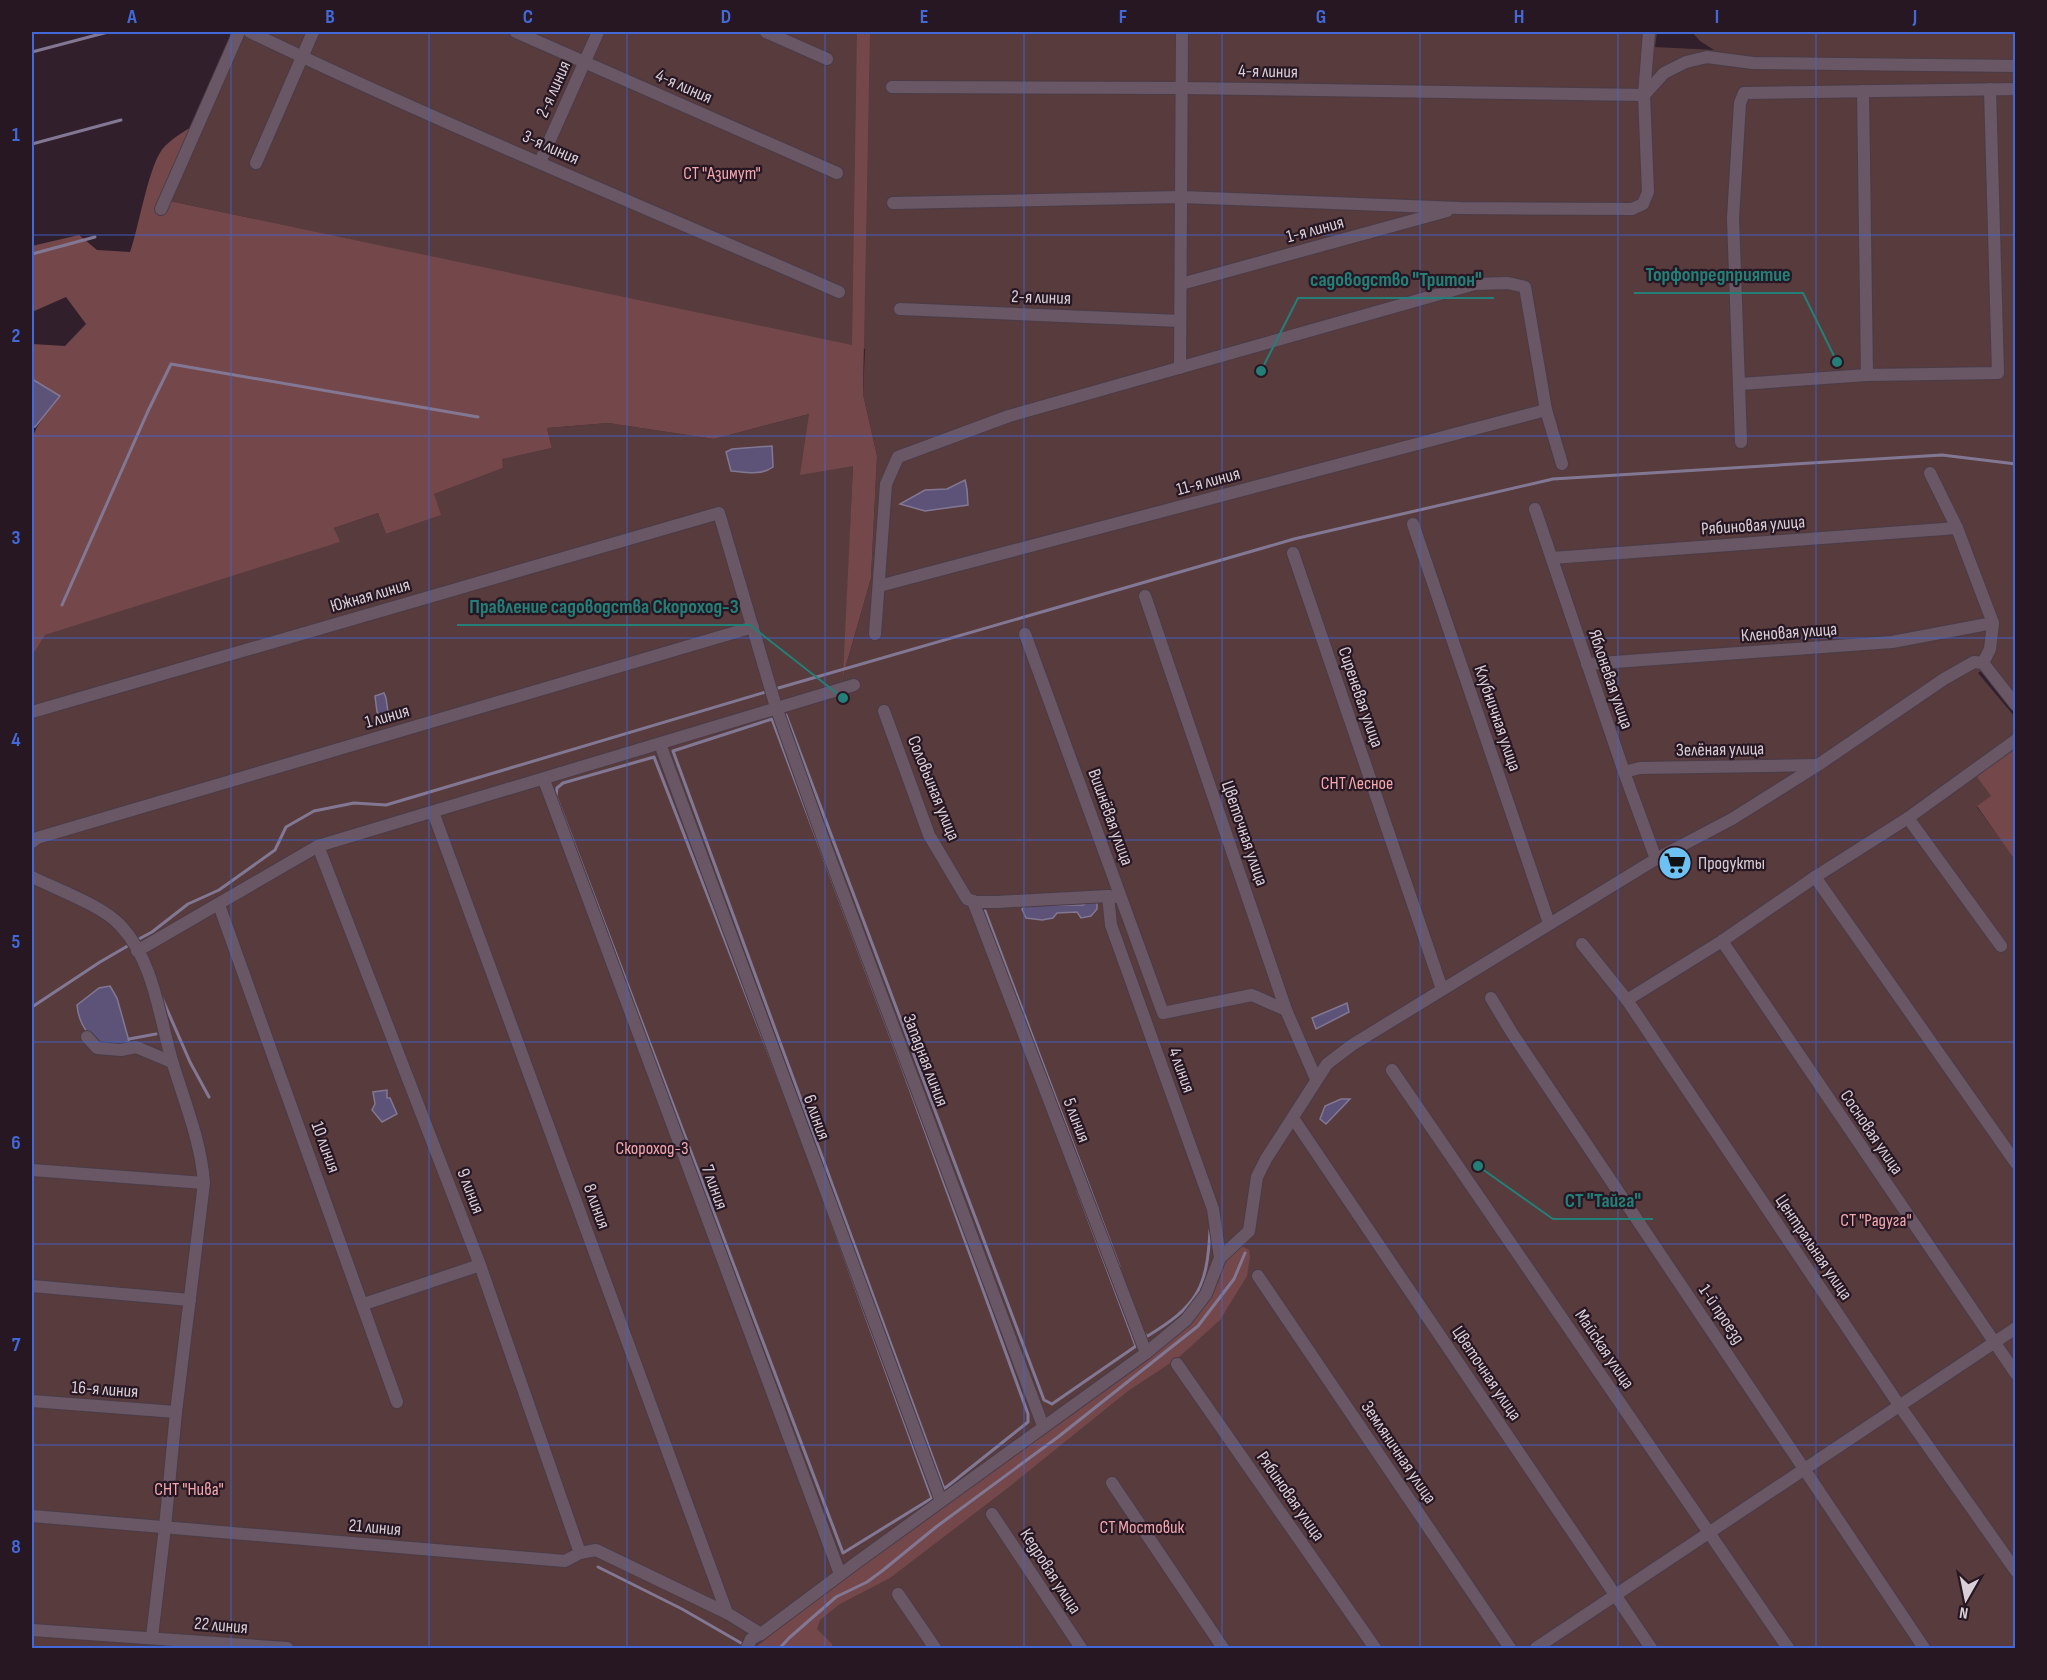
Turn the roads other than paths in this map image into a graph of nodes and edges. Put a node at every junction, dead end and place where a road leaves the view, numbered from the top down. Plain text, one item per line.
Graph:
1 (239, 32) edge
2 (250, 32) edge
3 (313, 32) edge
4 (516, 32) edge
5 (598, 32) edge
6 (766, 32) edge
7 (1182, 32) edge
8 (1649, 32) edge
9 (302, 57) junction
10 (826, 59) dead end
11 (584, 62) junction
12 (2016, 66) edge
13 (892, 87) dead end
14 (1182, 88) junction
15 (1990, 89) junction
16 (2016, 89) edge
17 (1863, 91) junction
18 (1644, 95) junction
19 (540, 162) junction
20 (256, 163) dead end
21 (837, 173) dead end
22 (1181, 197) junction
23 (893, 203) dead end
24 (1459, 208) junction
25 (161, 209) dead end
26 (1181, 284) junction
27 (839, 292) dead end
28 (900, 309) dead end
29 (1180, 321) junction
30 (1180, 368) junction
31 (1867, 375) junction
32 (1740, 384) junction
33 (1546, 410) junction
34 (1741, 442) dead end
35 (1562, 464) dead end
36 (1930, 474) dead end
37 (1535, 509) dead end
38 (719, 513) joint
39 (1413, 524) dead end
40 (1957, 528) junction
41 (1293, 553) dead end
42 (1552, 558) junction
43 (879, 586) junction
44 (1145, 596) dead end
45 (1994, 624) junction
46 (753, 627) junction
47 (875, 634) dead end
48 (1024, 634) dead end
49 (1983, 663) junction
50 (1587, 664) junction
51 (854, 685) dead end
52 (773, 696) junction
53 (2016, 705) edge
54 (884, 711) dead end
55 (32, 712) edge
56 (2016, 740) edge
57 (660, 744) junction
58 (1818, 765) junction
59 (1624, 772) junction
60 (544, 780) junction
61 (433, 812) junction
62 (1908, 818) junction
63 (32, 842) edge
64 (318, 846) junction
65 (1656, 859) junction
66 (1815, 877) junction
67 (32, 878) edge
68 (1108, 896) junction
69 (1121, 898) junction
70 (973, 902) junction
71 (219, 905) junction
72 (1549, 923) junction
73 (1722, 941) junction
74 (1582, 944) dead end
75 (2001, 946) dead end
76 (137, 947) junction
77 (1442, 989) junction
78 (1491, 998) dead end
79 (1627, 1000) junction
80 (1286, 1010) junction
81 (87, 1036) dead end
82 (172, 1062) junction
83 (1392, 1070) dead end
84 (1316, 1079) junction
85 (1293, 1118) junction
86 (2016, 1163) edge
87 (32, 1170) edge
88 (204, 1183) junction
89 (1220, 1258) junction
90 (480, 1265) junction
91 (1258, 1276) dead end
92 (32, 1286) edge
93 (190, 1300) junction
94 (364, 1304) junction
95 (2016, 1328) edge
96 (1993, 1343) junction
97 (1146, 1353) junction
98 (1177, 1364) dead end
99 (2016, 1374) edge
100 (32, 1401) edge
101 (397, 1402) dead end
102 (1899, 1405) junction
103 (176, 1412) junction
104 (1043, 1426) junction
105 (1804, 1469) junction
106 (1112, 1483) dead end
107 (941, 1502) junction
108 (992, 1514) dead end
109 (32, 1516) edge
110 (165, 1527) junction
111 (1709, 1533) junction
112 (580, 1553) junction
113 (2016, 1571) edge
114 (840, 1574) junction
115 (898, 1594) dead end
116 (1615, 1596) junction
117 (727, 1613) junction
118 (32, 1630) edge
119 (761, 1634) junction
120 (152, 1637) junction
121 (287, 1648) edge
122 (747, 1648) edge
123 (935, 1648) edge
124 (1081, 1648) edge
125 (1223, 1648) edge
126 (1375, 1648) edge
127 (1510, 1648) edge
128 (1536, 1648) edge
129 (1651, 1648) edge
130 (1788, 1648) edge
131 (1924, 1648) edge

1 - 25 street
2 - 9 street, 3-я линия
3 - 9 street
4 - 11 street, 4-я линия
5 - 11 street, 2-я линия
6 - 10 street
7 - 14 street
8 - 18 street
9 - 19 street, 3-я линия
9 - 20 street
11 - 19 street, 2-я линия
11 - 21 street, 4-я линия
12 - 18 street
13 - 14 street, 4-я линия
14 - 18 street, 4-я линия
14 - 22 street
15 - 16 street
15 - 17 street
15 - 31 street
17 - 31 street
17 - 32 street
18 - 24 street
19 - 27 street, 3-я линия
22 - 23 street
22 - 24 street
22 - 26 street
24 - 26 street, 1-я линия
26 - 29 street
28 - 29 street, 2-я линия
29 - 30 street
30 - 33 street
30 - 43 street
31 - 32 street
32 - 34 street
33 - 35 street
33 - 43 street, 11-я линия
36 - 40 street
37 - 42 street, Яблоневая улица
38 - 46 street, Западная линия
38 - 55 street, Южная линия
39 - 72 street, Клубничная улица
40 - 42 street, Рябиновая улица
40 - 45 street
41 - 77 street, Сиреневая улица
42 - 50 street, Яблоневая улица
43 - 47 street
44 - 80 street, Цветочная улица
45 - 49 street
45 - 50 street, Кленовая улица
46 - 52 street, Западная линия
46 - 63 street, 1 линия
48 - 69 street, Вишнёвая улица
49 - 53 street
49 - 58 street
50 - 59 street, Яблоневая улица
51 - 52 street
52 - 57 street
52 - 104 street, Западная линия
54 - 70 street, Соловьиная улица
56 - 62 street
57 - 60 street
57 - 107 street, 6 линия
58 - 59 street, Зелёная улица
58 - 65 street
59 - 65 street, Яблоневая улица
60 - 61 street
60 - 114 street, 7 линия
61 - 64 street
61 - 117 street, 8 линия
62 - 66 street
62 - 75 street
64 - 71 street
64 - 90 street, 9 линия
65 - 72 street
66 - 73 street
66 - 86 street
67 - 76 street
68 - 69 street
68 - 70 street
68 - 89 street, 4 линия
69 - 80 street, Вишнёвая улица
70 - 97 street, 5 линия
71 - 76 street
71 - 94 street, 10 линия
72 - 77 street
73 - 79 street
73 - 96 street, Сосновая улица
74 - 79 street, Центральная улица
76 - 82 street
77 - 84 street
78 - 105 street, 1-й проезд
79 - 102 street, Центральная улица
80 - 84 street, Цветочная улица
81 - 82 street
82 - 88 street
83 - 111 street, Майская улица
84 - 85 street
85 - 89 street
85 - 116 street, Цветочная улица
87 - 88 street
88 - 93 street
89 - 97 street
90 - 94 street
90 - 112 street, 9 линия
91 - 127 street, Земляничная улица
92 - 93 street
93 - 103 street
94 - 101 street, 10 линия
95 - 96 street
96 - 99 street, Сосновая улица
96 - 102 street
97 - 104 street
98 - 126 street, Рябиновая улица
100 - 103 street, 16-я линия
102 - 105 street
102 - 113 street, Центральная улица
103 - 110 street
104 - 107 street
105 - 111 street
105 - 131 street, 1-й проезд
106 - 125 street
107 - 114 street
108 - 124 street, Кедровая улица
109 - 110 street, 21 линия
110 - 112 street, 21 линия
110 - 120 street
111 - 116 street
111 - 130 street, Майская улица
112 - 117 street, 21 линия
114 - 119 street
115 - 123 street
116 - 128 street
116 - 129 street, Цветочная улица
117 - 119 street, 21 линия
118 - 120 street, 22 линия
119 - 122 street
120 - 121 street, 22 линия

